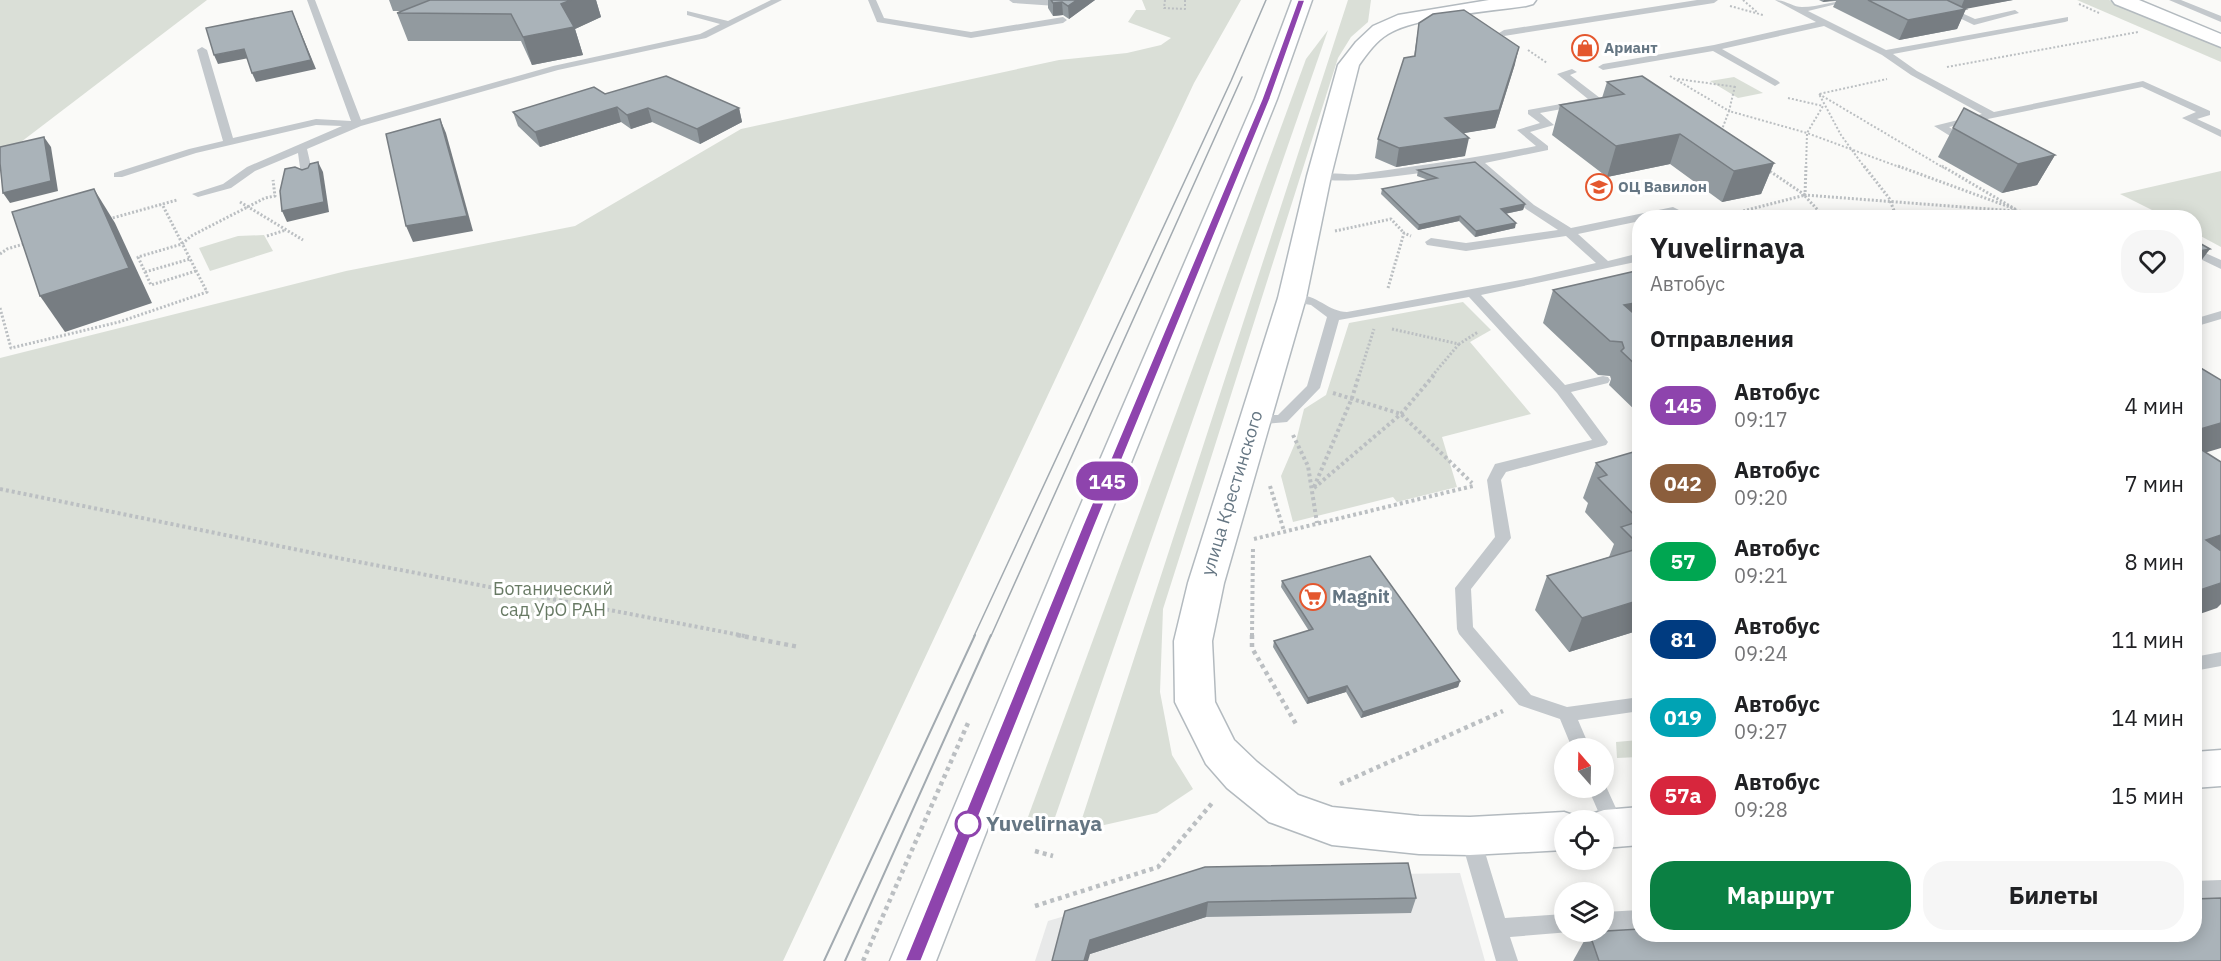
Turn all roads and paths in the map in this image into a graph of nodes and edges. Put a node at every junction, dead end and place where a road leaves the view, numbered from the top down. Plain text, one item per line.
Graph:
1 (311, 0) edge
2 (778, 0) edge
3 (872, 0) edge
4 (1013, 0) edge
5 (1165, 0) edge
6 (1185, 0) edge
7 (1302, 0) edge
8 (1526, 0) edge
9 (1712, 0) edge
10 (1779, 0) edge
11 (1848, 0) edge
12 (1926, 0) edge
13 (2122, 0) edge
14 (2173, 0) edge
15 (1056, 3) edge
16 (1798, 10) junction
17 (690, 13) dead end
18 (2015, 13) dead end
19 (2065, 19) dead end
20 (2221, 19) edge
21 (1063, 20) edge
22 (1824, 23) junction
23 (729, 24) junction
24 (1811, 26) junction
25 (2141, 31) dead end
26 (1504, 33) dead end
27 (2221, 41) edge
28 (1714, 48) junction
29 (202, 50) dead end
30 (1885, 53) junction
31 (1603, 66) dead end
32 (1572, 72) dead end
33 (1914, 73) junction
34 (1675, 79) dead end
35 (1775, 83) dead end
36 (1735, 86) dead end
37 (1819, 94) junction
38 (1823, 106) junction
39 (1729, 111) junction
40 (1992, 115) junction
41 (357, 124) junction
42 (1807, 133) junction
43 (2221, 134) edge
44 (1719, 138) edge
45 (229, 142) junction
46 (1850, 147) junction
47 (302, 148) junction
48 (1977, 148) edge
49 (1477, 161) junction
50 (305, 169) joint
51 (1766, 170) dead end
52 (118, 175) dead end
53 (1319, 176) junction
54 (198, 194) dead end
55 (1804, 195) junction
56 (240, 202) dead end
57 (1893, 202) junction
58 (250, 206) junction
59 (2015, 209) junction
60 (1747, 210) edge
61 (1818, 210) edge
62 (1895, 210) edge
63 (2025, 210) edge
64 (1632, 219) edge
65 (107, 220) edge
66 (286, 230) junction
67 (1331, 232) dead end
68 (1569, 232) junction
69 (1404, 233) junction
70 (267, 236) dead end
71 (303, 240) dead end
72 (1431, 242) joint
73 (29, 243) edge
74 (182, 244) junction
75 (0, 254) edge
76 (2202, 254) edge
77 (190, 259) junction
78 (1632, 259) edge
79 (2221, 265) edge
80 (1605, 266) junction
81 (196, 271) junction
82 (145, 272) junction
83 (1472, 293) junction
84 (1292, 298) junction
85 (0, 308) edge
86 (1380, 312) junction
87 (2221, 315) edge
88 (1334, 316) junction
89 (1497, 321) junction
90 (2202, 321) edge
91 (1376, 325) junction
92 (1459, 344) junction
93 (1603, 380) edge
94 (1312, 388) junction
95 (1562, 390) junction
96 (1352, 398) junction
97 (1401, 414) junction
98 (1254, 420) junction
99 (1314, 488) junction
100 (0, 489) edge
101 (1273, 494) dead end
102 (1317, 523) junction
103 (1284, 531) junction
104 (799, 647) dead end
105 (2221, 659) edge
106 (2202, 663) edge
107 (1525, 700) junction
108 (1632, 706) edge
109 (1567, 714) junction
110 (1296, 724) dead end
111 (1577, 738) edge
112 (1340, 784) dead end
113 (1604, 798) edge
114 (1213, 802) dead end
115 (1620, 827) edge
116 (1554, 832) edge
117 (1470, 836) junction
118 (1035, 851) dead end
119 (1053, 856) dead end
120 (2221, 889) edge
121 (2202, 890) edge
122 (1035, 906) dead end
123 (1632, 920) edge
124 (1614, 921) edge
125 (1554, 925) edge
126 (1497, 928) junction
127 (913, 961) edge
128 (1507, 961) edge

1 - 41 lane
2 - 23 lane
3 - 21 lane
4 - 15 lane
5 - 6 path
7 - 127 street
8 - 53 street, улица Крестинского
9 - 24 path
9 - 26 lane
10 - 16 lane
11 - 16 lane
12 - 18 lane
13 - 27 street
14 - 20 lane
16 - 22 lane
17 - 23 lane
19 - 30 lane
22 - 24 lane
22 - 30 lane
23 - 41 lane
24 - 28 lane
25 - 33 path
28 - 31 lane
28 - 35 lane
29 - 45 lane
30 - 33 lane
32 - 49 lane
33 - 37 path
33 - 40 lane
34 - 39 path
36 - 39 path
37 - 38 path
37 - 59 path
38 - 42 path
38 - 46 path
39 - 42 path
39 - 44 path
40 - 43 lane
40 - 48 lane
41 - 45 lane
41 - 47 lane
42 - 46 path
42 - 55 path
45 - 52 lane
46 - 57 path
46 - 59 path
47 - 50 lane
47 - 54 lane
49 - 53 lane
49 - 68 lane
50 - 58 path
51 - 55 path
53 - 84 street, улица Крестинского
55 - 57 path
55 - 60 path
55 - 61 path
56 - 58 path
57 - 59 path
57 - 62 path
58 - 66 path
58 - 74 path
59 - 63 path
64 - 68 lane
65 - 74 path
66 - 70 path
66 - 71 path
67 - 69 path
68 - 72 lane
68 - 80 lane
69 - 72 path
69 - 86 path
73 - 75 path
74 - 77 path
74 - 82 path
76 - 79 lane
77 - 81 path
77 - 82 path
78 - 80 lane
80 - 83 lane
81 - 82 path
81 - 85 path
83 - 86 lane
83 - 89 lane
84 - 88 lane
84 - 98 street, улица Крестинского
86 - 88 lane
86 - 91 path
87 - 90 lane
88 - 94 lane
89 - 92 path
89 - 95 lane
91 - 92 path
91 - 96 path
92 - 97 path
93 - 95 lane
94 - 96 path
94 - 98 lane
95 - 107 lane
96 - 97 path
96 - 99 path
97 - 99 path
97 - 102 path
98 - 117 street, улица Крестинского
99 - 102 path
100 - 104 path
101 - 103 path
102 - 103 path
103 - 110 path
105 - 106 lane
107 - 109 lane
107 - 112 path
108 - 109 lane
109 - 111 lane
113 - 115 lane
114 - 122 path
116 - 117 street, улица Крестинского
117 - 126 lane
118 - 119 path
120 - 121 lane
123 - 124 lane
125 - 126 lane
126 - 128 lane

